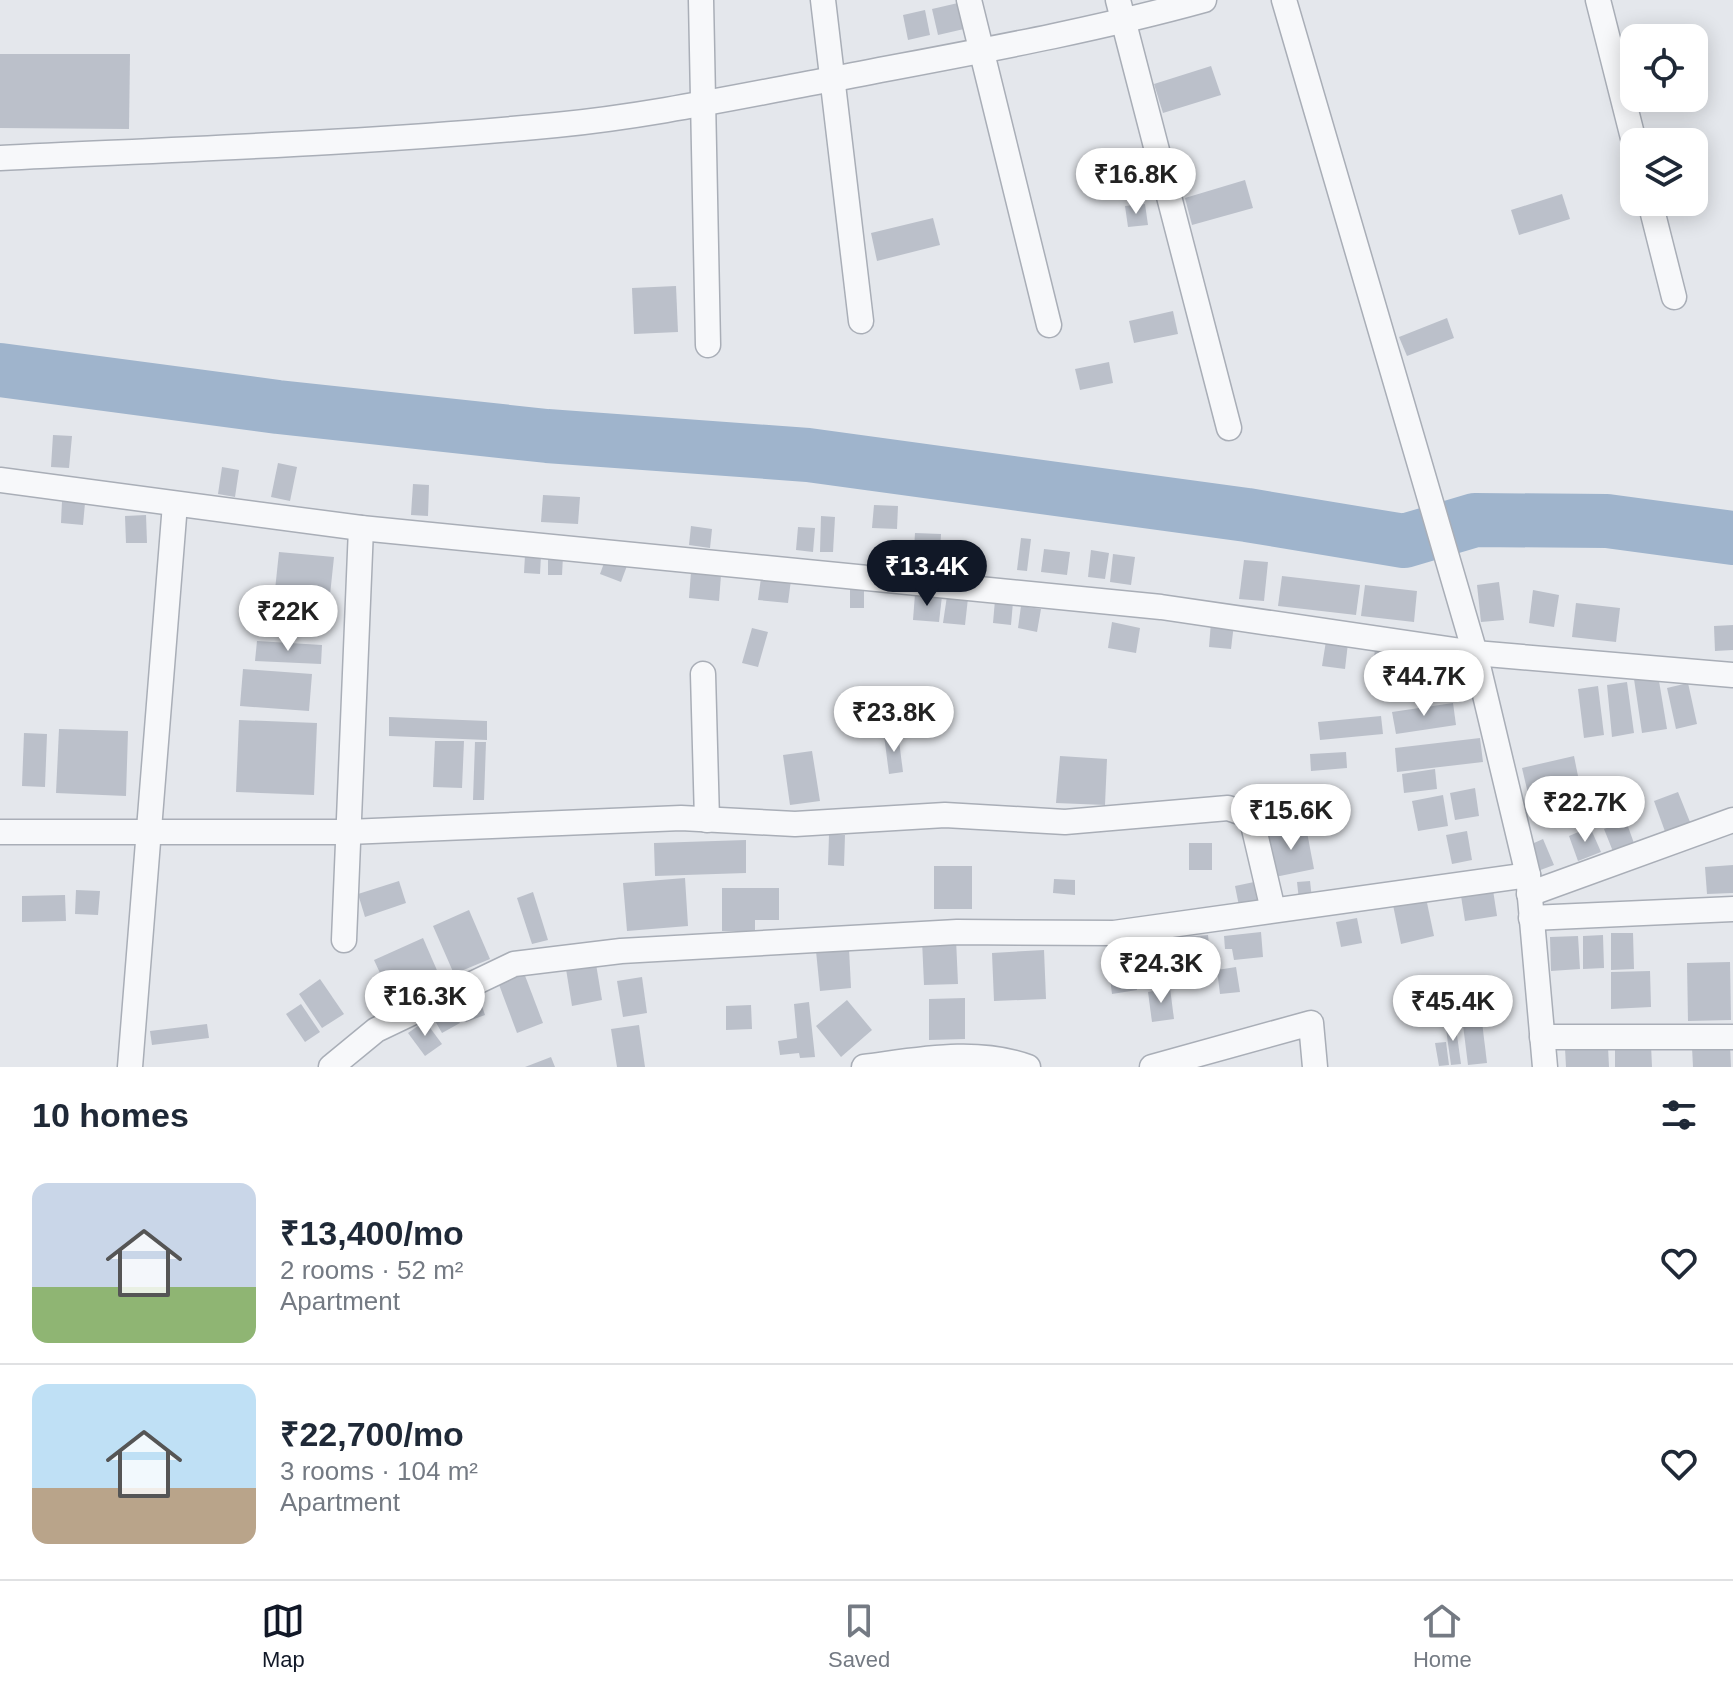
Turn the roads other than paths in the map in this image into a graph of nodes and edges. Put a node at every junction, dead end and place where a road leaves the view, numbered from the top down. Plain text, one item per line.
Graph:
1 (701, 0) edge
2 (823, 0) edge
3 (969, 0) edge
4 (1204, 0) edge
5 (1284, 0) edge
6 (1598, 0) edge
7 (1120, 11) edge
8 (981, 52) junction
9 (832, 79) junction
10 (703, 105) junction
11 (1630, 128) edge
12 (0, 158) edge
13 (1654, 216) edge
14 (1674, 297) dead end
15 (861, 321) dead end
16 (1049, 325) dead end
17 (708, 345) dead end
18 (1229, 428) dead end
19 (0, 480) edge
20 (175, 504) junction
21 (361, 528) junction
22 (1475, 653) junction
23 (703, 674) dead end
24 (1733, 675) edge
25 (707, 820) junction
26 (1733, 820) edge
27 (0, 832) edge
28 (348, 832) junction
29 (150, 834) junction
30 (1529, 896) junction
31 (1733, 909) edge
32 (1273, 910) junction
33 (344, 940) dead end
34 (1542, 1037) junction
35 (1733, 1037) edge
36 (130, 1067) edge
37 (331, 1067) edge
38 (864, 1067) edge
39 (1028, 1067) edge
40 (1152, 1067) edge
41 (1315, 1067) edge
42 (1545, 1067) edge

1 - 10 street
2 - 9 street
3 - 8 street
4 - 7 street
5 - 22 street
6 - 11 street
7 - 8 street
7 - 18 street
8 - 9 street
8 - 16 street
9 - 10 street
9 - 15 street
10 - 12 street
10 - 17 street
13 - 14 street
19 - 20 street
20 - 21 street
20 - 29 street
21 - 22 street
21 - 28 street
22 - 24 street
22 - 30 street
23 - 25 street
25 - 28 street
25 - 32 street
26 - 30 street
27 - 29 street
28 - 29 street
28 - 33 street
29 - 36 street
30 - 31 street
30 - 32 street
30 - 34 street
32 - 37 street
34 - 35 street
34 - 42 street
38 - 39 street
40 - 41 street

